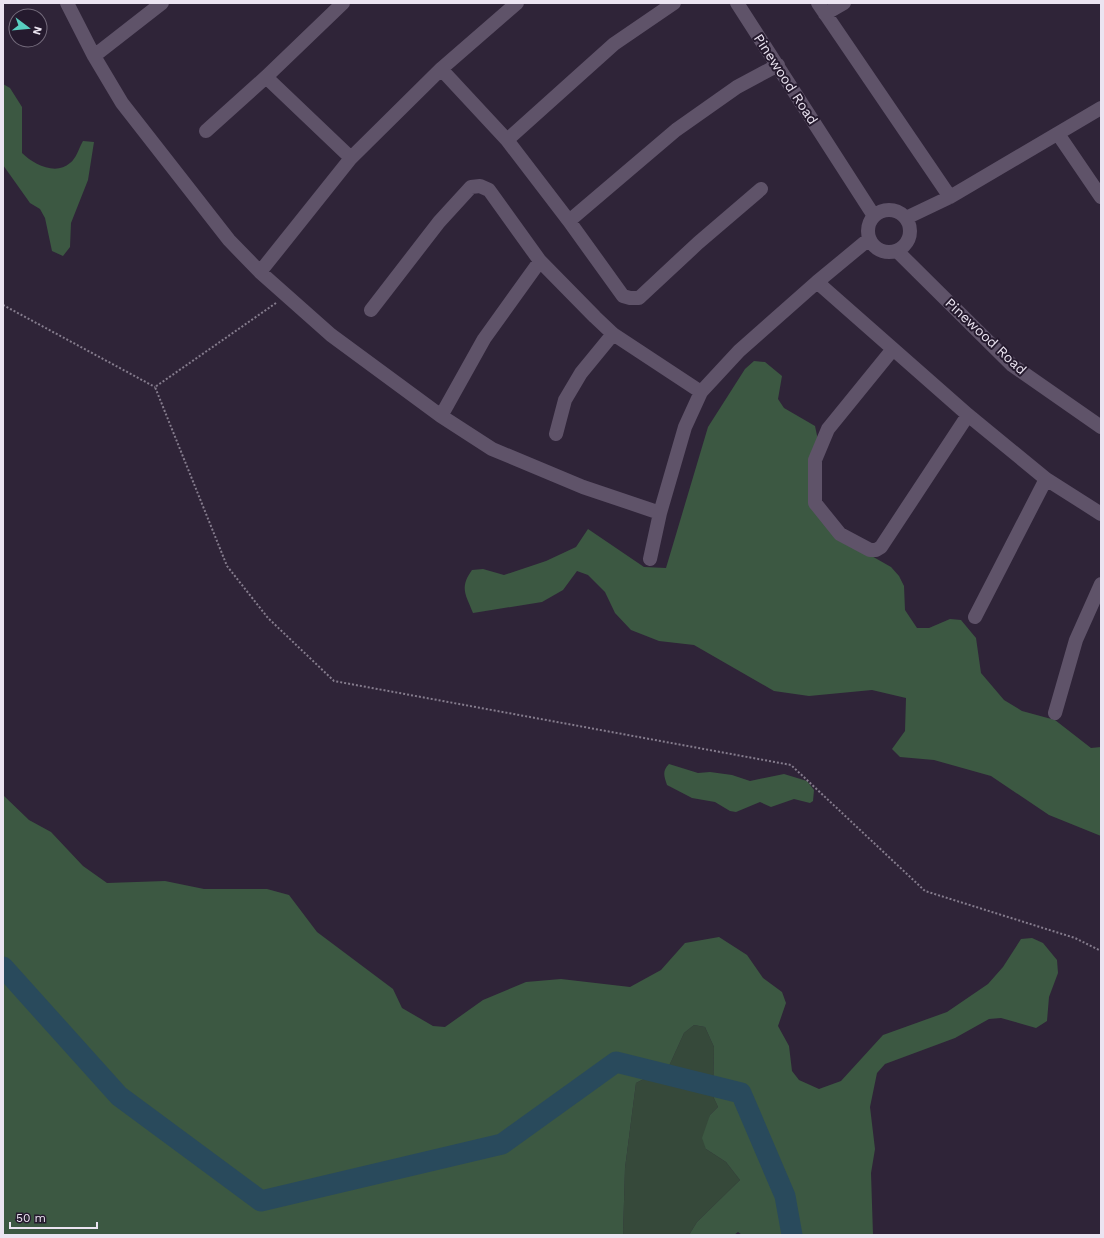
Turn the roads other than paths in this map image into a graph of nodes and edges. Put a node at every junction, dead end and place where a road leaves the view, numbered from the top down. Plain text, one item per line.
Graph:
1 (67, 3) edge
2 (162, 3) edge
3 (343, 3) edge
4 (517, 3) edge
5 (674, 3) edge
6 (737, 3) edge
7 (844, 3) edge
8 (822, 8) edge
9 (94, 56) junction
10 (778, 65) junction
11 (442, 69) junction
12 (266, 77) junction
13 (1101, 108) edge
14 (206, 131) dead end
15 (1058, 134) junction
16 (506, 140) junction
17 (351, 158) junction
18 (761, 189) dead end
19 (950, 197) junction
20 (1101, 197) edge
21 (874, 216) junction
22 (906, 218) junction
23 (570, 221) junction
24 (869, 239) junction
25 (897, 251) junction
26 (540, 261) junction
27 (260, 272) junction
28 (817, 282) junction
29 (371, 310) dead end
30 (613, 334) junction
31 (894, 349) junction
32 (701, 392) junction
33 (968, 415) junction
34 (441, 416) junction
35 (1101, 427) edge
36 (556, 434) dead end
37 (1046, 479) junction
38 (660, 513) junction
39 (1101, 514) edge
40 (650, 559) dead end
41 (1101, 584) edge
42 (975, 617) dead end
43 (1055, 713) dead end

1 - 9 street
2 - 9 street
3 - 12 street
4 - 11 street
5 - 16 street
6 - 10 street, Pinewood Road
7 - 8 street
8 - 19 street
9 - 27 street
10 - 21 street, Pinewood Road
10 - 23 street
11 - 16 street
11 - 17 street
12 - 14 street
12 - 17 street
13 - 15 street
15 - 19 street
15 - 20 street
16 - 23 street
17 - 27 street
18 - 23 street
19 - 22 street
21 - 22 street
21 - 24 street
22 - 25 street
24 - 25 street
24 - 28 street
25 - 35 street, Pinewood Road
26 - 29 street
26 - 30 street
26 - 34 street
27 - 34 street
28 - 31 street
28 - 32 street
30 - 32 street
30 - 36 street
31 - 33 street
31 - 33 street
32 - 38 street
33 - 37 street
34 - 38 street
37 - 39 street
37 - 42 street
38 - 40 street
41 - 43 street

